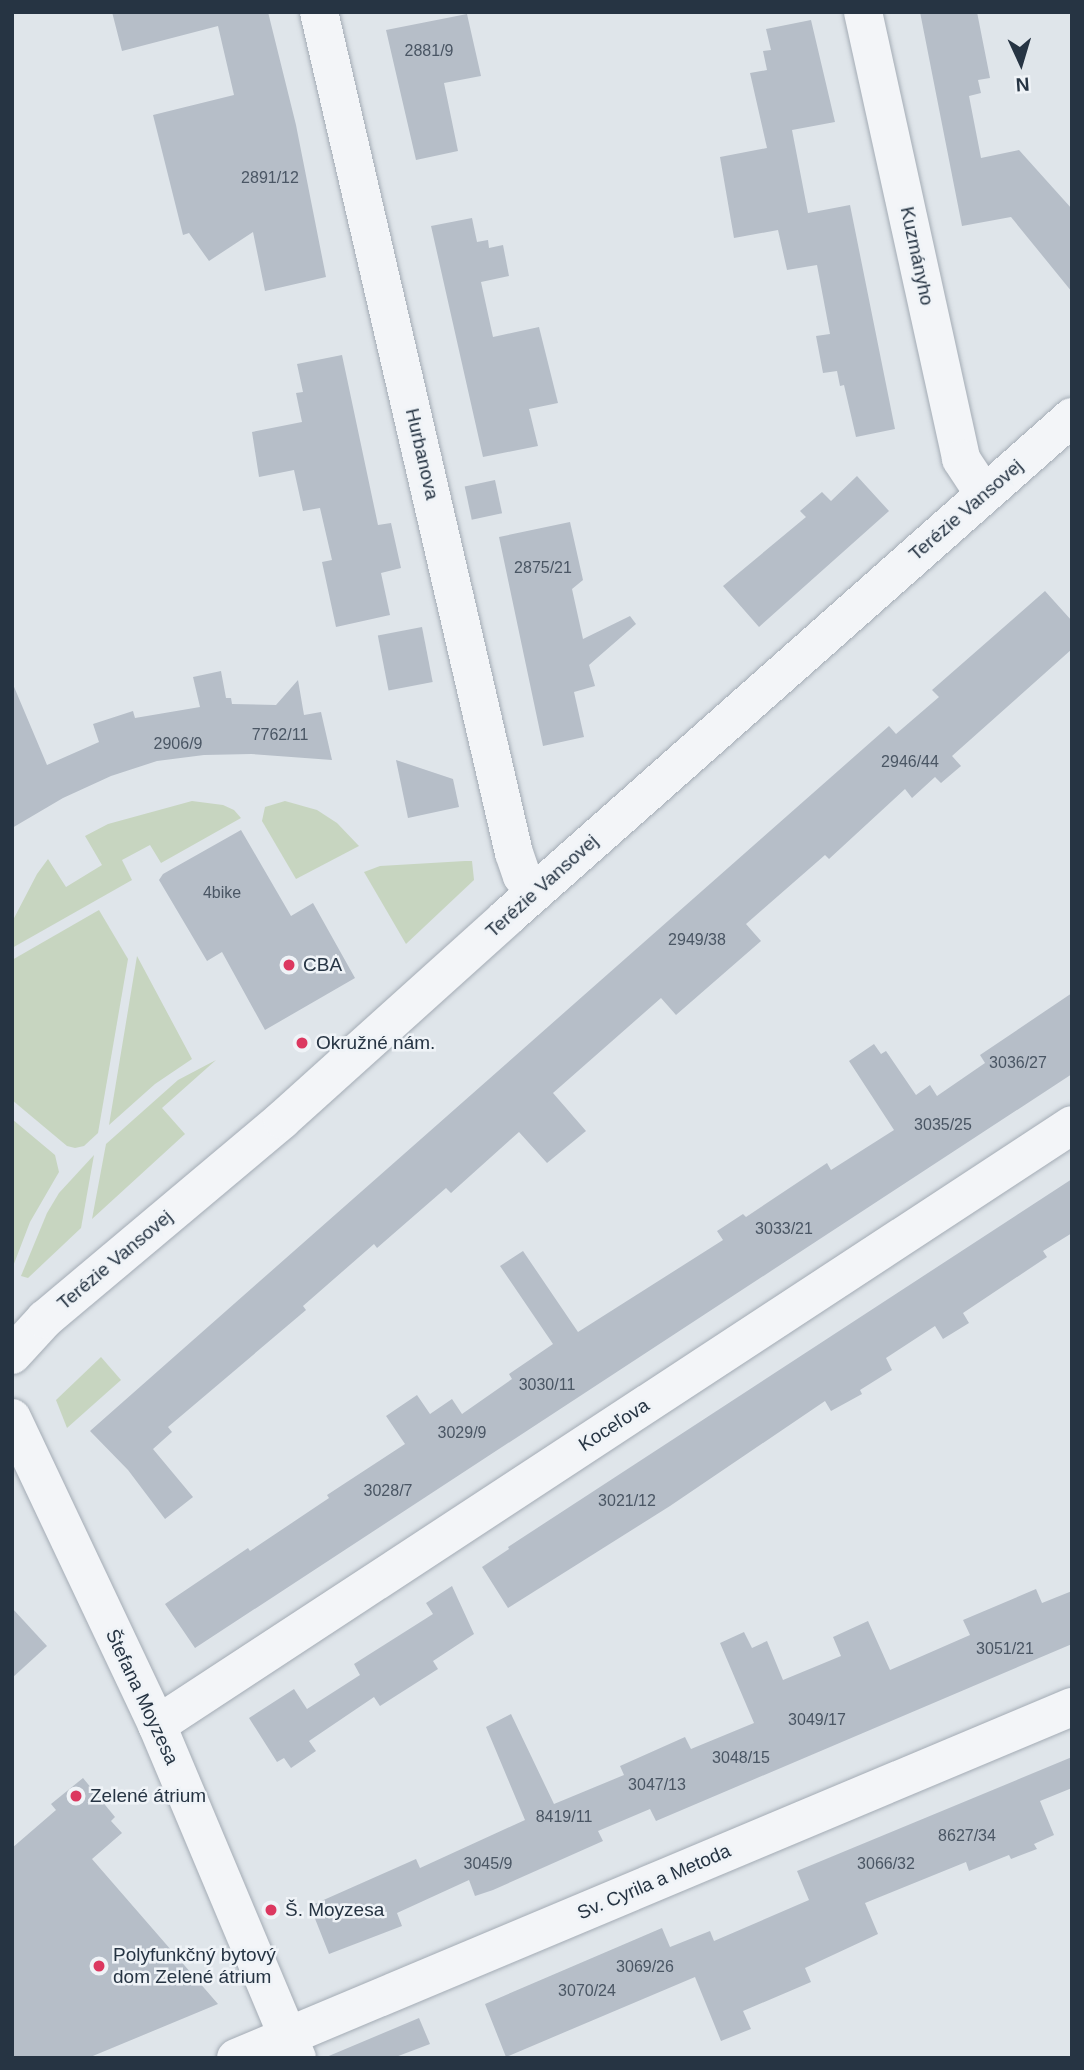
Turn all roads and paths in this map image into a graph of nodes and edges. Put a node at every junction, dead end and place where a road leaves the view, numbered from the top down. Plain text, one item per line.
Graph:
1 (320, 12) edge
2 (863, 12) edge
3 (1072, 417) edge
4 (984, 494) junction
5 (535, 892) junction
6 (1072, 1125) edge
7 (12, 1355) edge
8 (12, 1418) edge
9 (1072, 1707) edge
10 (157, 1726) junction
11 (293, 2047) edge
12 (236, 2058) edge

1 - 5 street, Hurbanova
2 - 4 street, Kuzmányho
3 - 4 street, Terézie Vansovej
4 - 5 street, Terézie Vansovej
5 - 7 street, Terézie Vansovej
6 - 10 street, Koceľova
8 - 10 street, Štefana Moyzesa
9 - 11 street, Sv. Cyrila a Metoda
10 - 11 street, Štefana Moyzesa
11 - 12 street, Sv. Cyrila a Metoda

